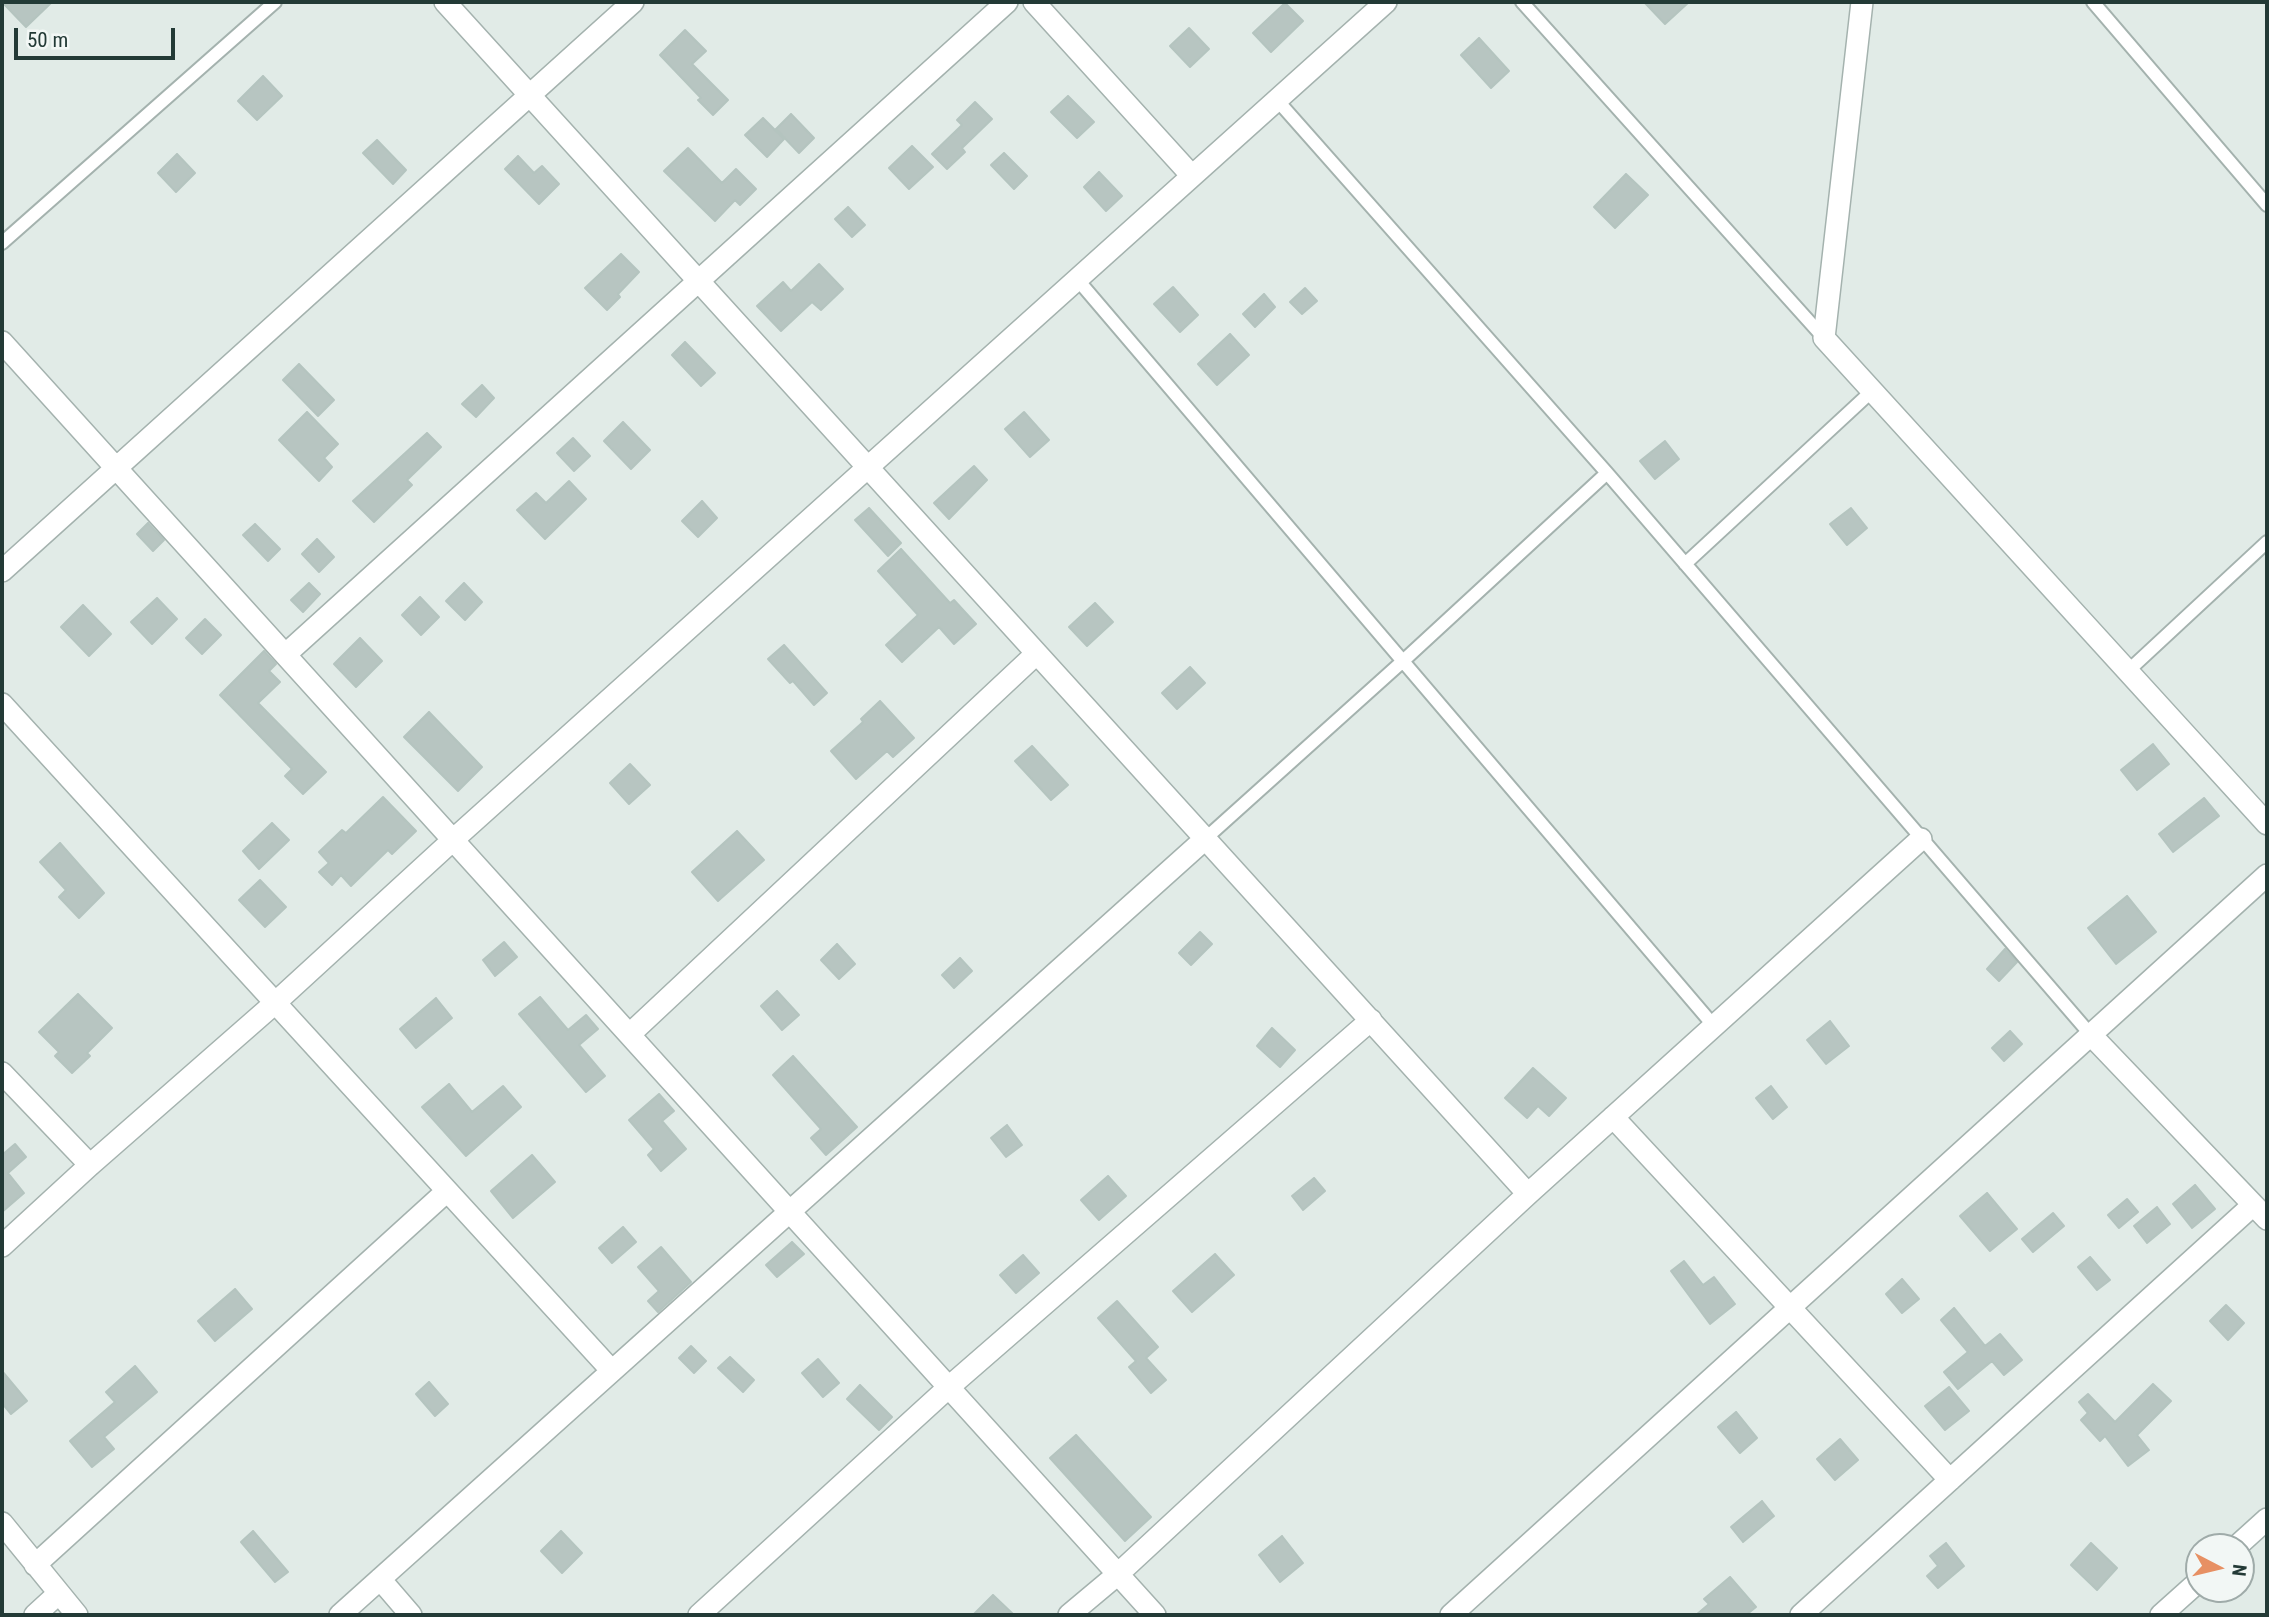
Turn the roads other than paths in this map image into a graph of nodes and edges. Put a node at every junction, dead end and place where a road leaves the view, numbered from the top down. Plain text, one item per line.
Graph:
1 (275, 2) edge
2 (445, 2) edge
3 (633, 2) edge
4 (1007, 2) edge
5 (1034, 2) edge
6 (1522, 2) edge
7 (1862, 2) edge
8 (2093, 2) edge
9 (1380, 4) edge
10 (530, 95) junction
11 (1277, 100) junction
12 (1192, 176) junction
13 (2267, 205) edge
14 (2, 243) edge
15 (1077, 279) junction
16 (698, 281) junction
17 (1824, 338) junction
18 (2, 342) edge
19 (1872, 391) junction
20 (117, 467) junction
21 (867, 468) junction
22 (1606, 473) junction
23 (2267, 542) edge
24 (1685, 564) junction
25 (2, 571) edge
26 (1036, 653) junction
27 (286, 654) junction
28 (1403, 661) junction
29 (2128, 671) junction
30 (2, 704) edge
31 (2267, 824) edge
32 (454, 839) junction
33 (1205, 839) junction
34 (1921, 839) junction
35 (2267, 875) edge
36 (275, 1003) junction
37 (1371, 1020) junction
38 (1714, 1026) junction
39 (630, 1034) junction
40 (2091, 1035) junction
41 (2, 1073) edge
42 (1613, 1117) junction
43 (90, 1165) junction
44 (447, 1191) junction
45 (1528, 1194) junction
46 (790, 1211) junction
47 (2260, 1212) edge
48 (2, 1246) edge
49 (1790, 1308) junction
50 (612, 1371) junction
51 (949, 1387) junction
52 (1950, 1480) junction
53 (2267, 1519) edge
54 (2, 1523) edge
55 (2252, 1533) edge
56 (35, 1565) junction
57 (1118, 1574) junction
58 (380, 1579) junction
59 (59, 1593) junction
60 (2185, 1594) edge
61 (35, 1615) edge
62 (77, 1615) edge
63 (340, 1615) edge
64 (411, 1615) edge
65 (699, 1615) edge
66 (1069, 1615) edge
67 (1155, 1615) edge
68 (1451, 1615) edge
69 (1801, 1615) edge
70 (2161, 1615) edge

1 - 14 lane
2 - 10 street
3 - 10 street
4 - 16 street
5 - 12 street
6 - 17 lane
7 - 17 street
8 - 13 lane
9 - 11 street
10 - 16 street
10 - 20 street
11 - 12 street
11 - 22 lane
12 - 15 street
15 - 21 street
15 - 28 lane
16 - 21 street
16 - 27 street
17 - 19 street
18 - 20 street
19 - 24 lane
19 - 29 street
20 - 25 street
20 - 27 street
21 - 26 street
21 - 32 street
22 - 24 lane
22 - 28 lane
23 - 29 lane
24 - 34 lane
26 - 33 street
26 - 39 street
27 - 32 street
28 - 33 lane
28 - 38 lane
29 - 31 street
30 - 36 street
32 - 36 street
32 - 39 street
33 - 37 street
33 - 46 street
34 - 38 street
34 - 40 lane
35 - 40 street
36 - 43 street
36 - 44 street
37 - 45 street
37 - 51 street
38 - 42 street
39 - 46 street
40 - 47 street
40 - 49 street
41 - 43 street
42 - 45 street
42 - 49 street
43 - 48 street
44 - 50 street
44 - 56 street
45 - 57 street
46 - 50 street
46 - 51 street
47 - 52 street
49 - 52 street
49 - 68 street
50 - 58 street
51 - 57 street
51 - 65 street
52 - 69 street
53 - 55 street
54 - 56 street
56 - 59 street
57 - 66 street
57 - 67 street
58 - 63 street
58 - 64 street
59 - 61 street
59 - 62 street
60 - 70 street

